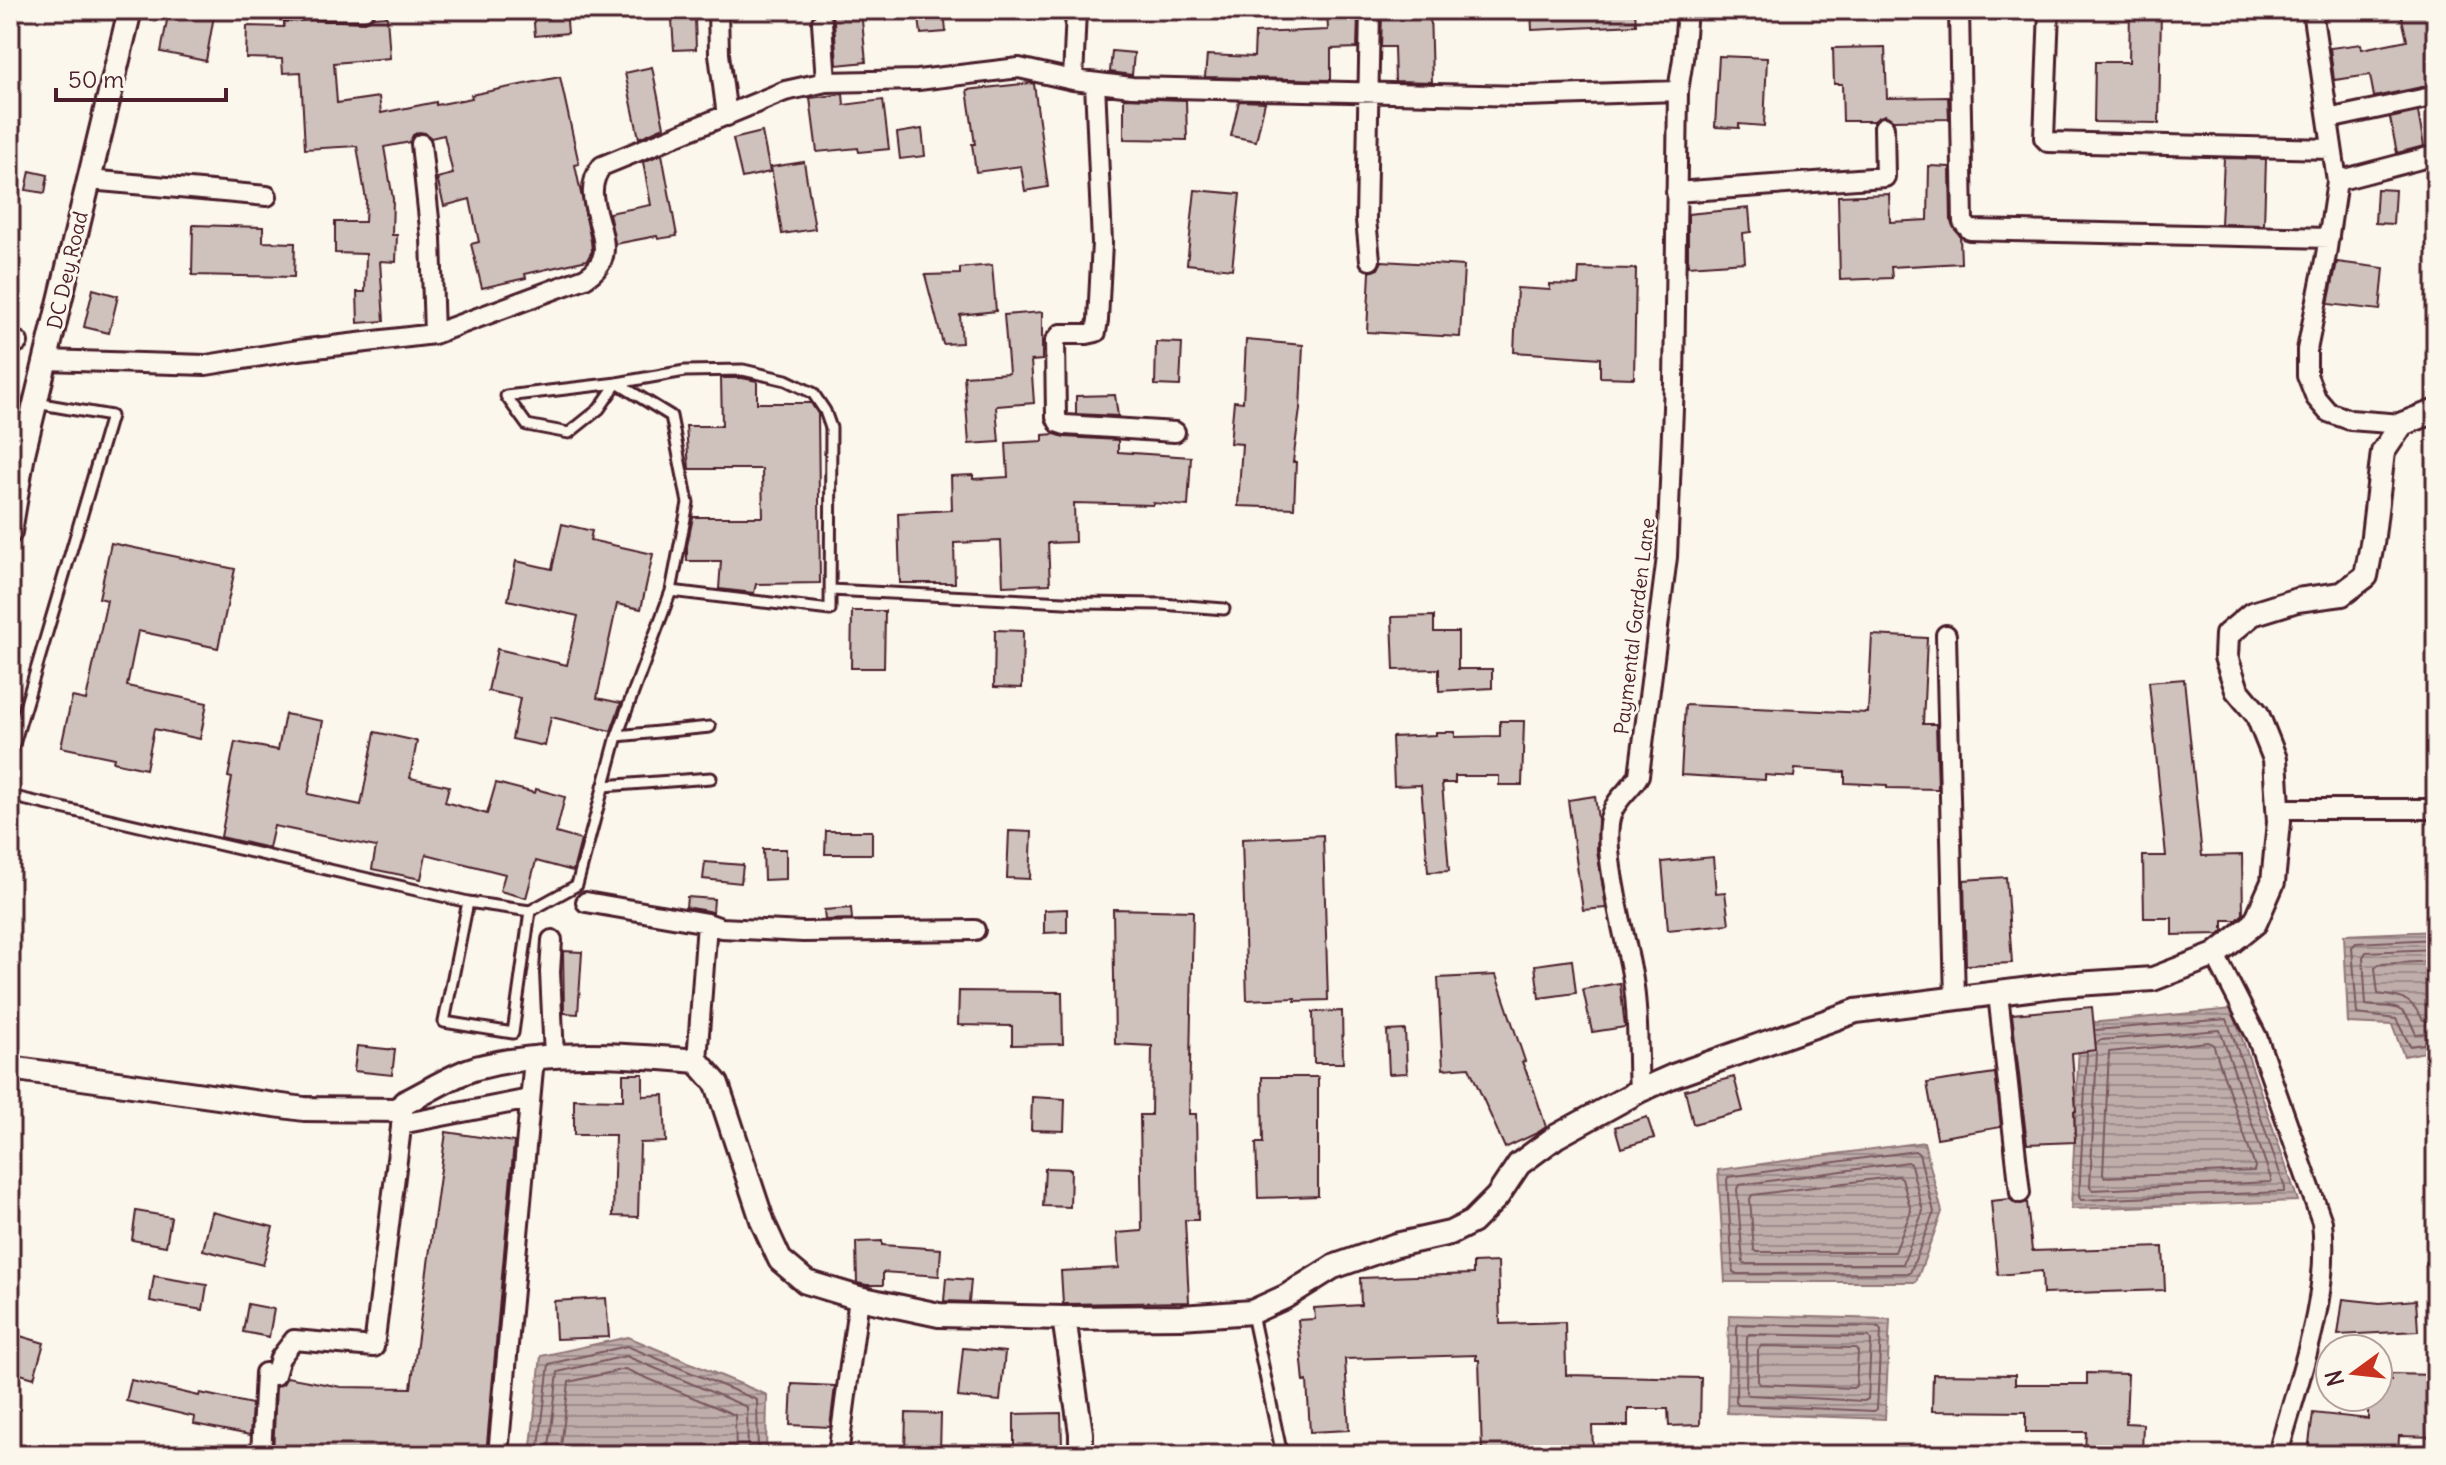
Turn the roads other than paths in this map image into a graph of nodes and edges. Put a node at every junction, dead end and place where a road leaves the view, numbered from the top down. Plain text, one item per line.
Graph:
1 (130, 10) edge
2 (325, 10) edge
3 (364, 10) edge
4 (718, 10) edge
5 (1076, 10) edge
6 (1370, 10) edge
7 (1687, 10) edge
8 (1959, 10) edge
9 (2049, 10) edge
10 (2312, 10) edge
11 (822, 22) dead end
12 (1073, 80) junction
13 (826, 82) junction
14 (1095, 83) junction
15 (1369, 91) junction
16 (1678, 91) junction
17 (2436, 96) edge
18 (727, 116) junction
19 (2328, 119) junction
20 (1884, 127) dead end
21 (421, 144) dead end
22 (2332, 149) junction
23 (2436, 155) edge
24 (89, 180) junction
25 (2337, 181) junction
26 (1676, 192) junction
27 (267, 196) dead end
28 (2329, 238) junction
29 (1370, 260) dead end
30 (434, 334) junction
31 (45, 360) junction
32 (617, 383) junction
33 (35, 403) junction
34 (2436, 411) edge
35 (2402, 424) junction
36 (1175, 432) dead end
37 (10, 532) edge
38 (831, 590) junction
39 (671, 591) junction
40 (1224, 609) dead end
41 (1946, 635) dead end
42 (710, 727) dead end
43 (617, 736) junction
44 (10, 758) edge
45 (711, 778) dead end
46 (603, 786) junction
47 (10, 796) edge
48 (2278, 809) junction
49 (2436, 809) edge
50 (468, 902) junction
51 (586, 902) dead end
52 (530, 911) junction
53 (707, 923) junction
54 (975, 930) dead end
55 (552, 940) dead end
56 (2215, 955) junction
57 (1998, 994) junction
58 (1955, 999) junction
59 (544, 1057) junction
60 (697, 1061) junction
61 (10, 1068) edge
62 (1639, 1091) junction
63 (530, 1099) junction
64 (402, 1114) junction
65 (2020, 1193) dead end
66 (859, 1298) junction
67 (1252, 1312) junction
68 (1064, 1318) junction
69 (261, 1455) edge
70 (498, 1455) edge
71 (838, 1455) edge
72 (1081, 1455) edge
73 (1282, 1455) edge
74 (2280, 1455) edge

1 - 24 street, DC Dey Road
2 - 3 street
4 - 18 street
5 - 12 street
6 - 15 street
7 - 16 street, Paymental Garden Lane
8 - 28 street
9 - 22 street
10 - 19 street
11 - 13 street
12 - 13 street
12 - 14 street
13 - 18 street
14 - 15 street
14 - 36 street
15 - 16 street
15 - 29 street
16 - 26 street, Paymental Garden Lane
17 - 19 street
18 - 30 street
19 - 22 street
20 - 26 street
21 - 30 street
22 - 25 street
23 - 25 street
24 - 27 street
24 - 31 street, DC Dey Road
25 - 28 street
26 - 62 street, Paymental Garden Lane
28 - 35 street
30 - 31 street
31 - 33 street, DC Dey Road
32 - 32 lane
32 - 38 lane
32 - 39 lane
33 - 37 street, DC Dey Road
33 - 44 lane
34 - 35 street
35 - 48 street
38 - 39 lane
38 - 40 lane
39 - 43 lane
41 - 58 street
42 - 43 lane
43 - 46 lane
45 - 46 lane
46 - 52 lane
47 - 50 lane
48 - 49 street
48 - 56 street
50 - 52 lane
50 - 52 lane
51 - 53 street
53 - 54 street
53 - 60 street
55 - 59 street
56 - 57 street
56 - 74 street
57 - 58 street
57 - 65 street
58 - 62 street
59 - 60 street
59 - 63 street
59 - 64 street
60 - 66 street
61 - 64 street
62 - 67 street
63 - 64 street
63 - 70 street
64 - 69 street
66 - 68 street
66 - 71 street
67 - 68 street
67 - 73 lane
68 - 72 street

